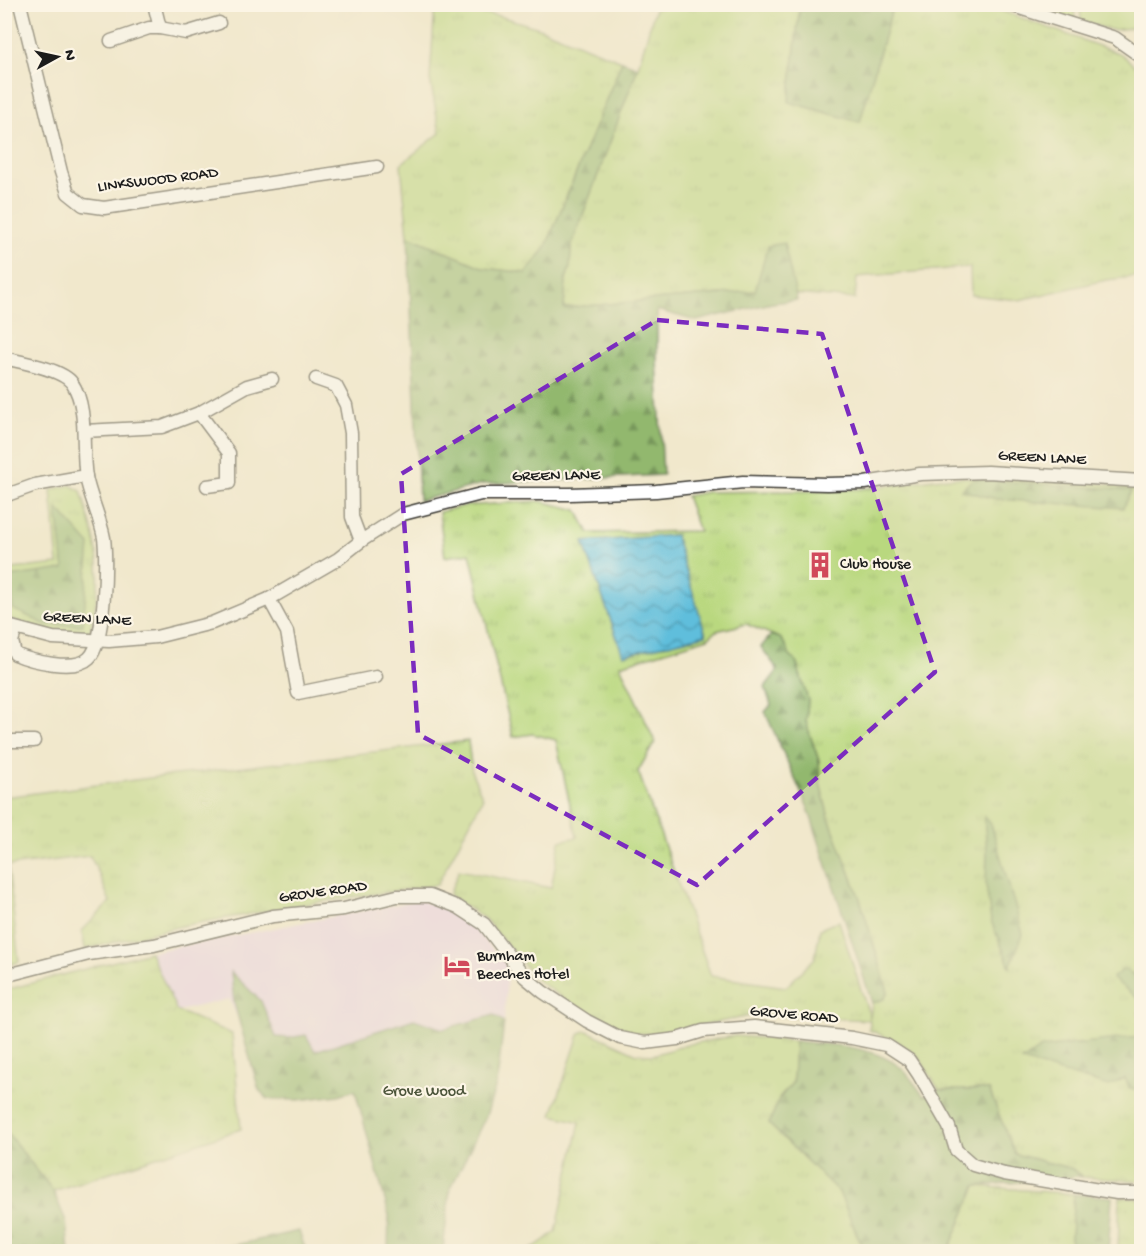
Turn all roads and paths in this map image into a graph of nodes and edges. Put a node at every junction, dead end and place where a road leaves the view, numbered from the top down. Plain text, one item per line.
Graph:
1 (20, 4) edge
2 (154, 4) edge
3 (1007, 4) edge
4 (219, 23) dead end
5 (160, 28) junction
6 (111, 41) dead end
7 (1142, 57) edge
8 (377, 167) dead end
9 (4, 358) edge
10 (272, 379) dead end
11 (316, 379) dead end
12 (200, 413) junction
13 (84, 431) junction
14 (86, 476) junction
15 (1142, 481) edge
16 (207, 486) dead end
17 (4, 500) edge
18 (361, 541) junction
19 (269, 599) junction
20 (10, 627) edge
21 (99, 640) junction
22 (376, 676) dead end
23 (4, 741) edge
24 (34, 741) dead end
25 (4, 976) edge
26 (1142, 1193) edge

1 - 8 street, LINKSWOOD ROAD
2 - 5 street
3 - 7 street
4 - 5 street
5 - 6 street
9 - 13 street
10 - 12 street
11 - 18 street
12 - 13 street
12 - 16 street
13 - 14 street
14 - 17 street
14 - 21 street
15 - 18 street, GREEN LANE
18 - 19 street, GREEN LANE
19 - 21 street, GREEN LANE
19 - 22 street
20 - 21 street, GREEN LANE
20 - 21 street
23 - 24 street
25 - 26 street, GROVE ROAD

